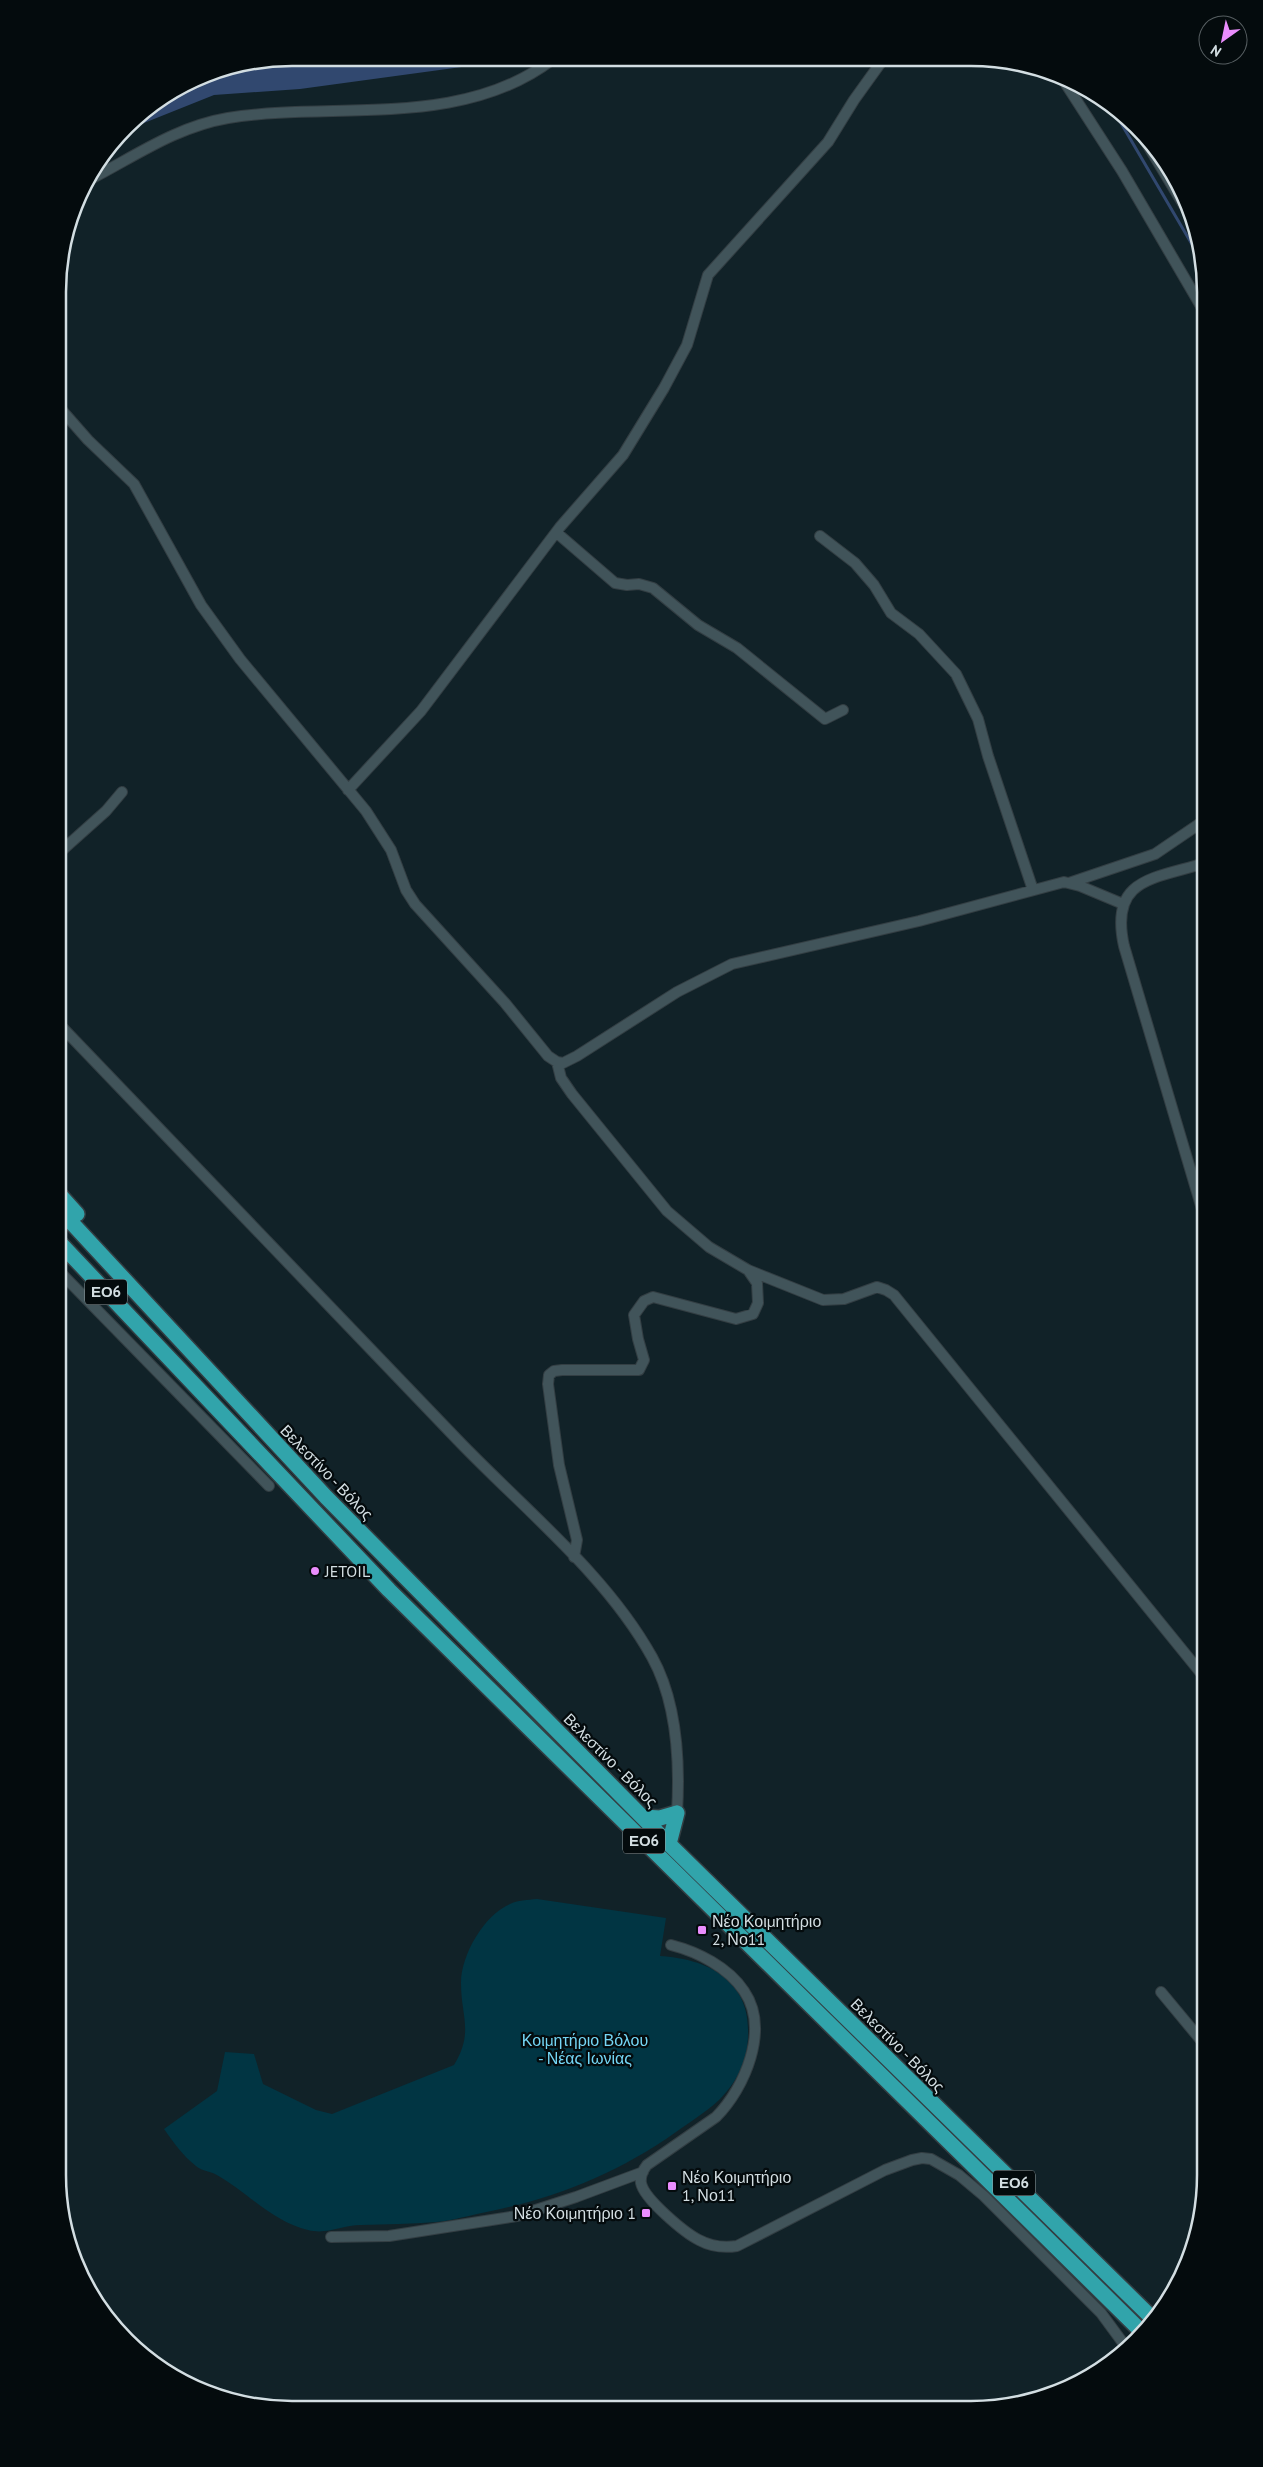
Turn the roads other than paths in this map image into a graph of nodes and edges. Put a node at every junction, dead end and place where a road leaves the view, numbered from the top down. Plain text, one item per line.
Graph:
1 (541, 66) edge
2 (879, 66) edge
3 (1069, 89) edge
4 (100, 174) edge
5 (1197, 298) edge
6 (66, 415) edge
7 (556, 533) junction
8 (820, 536) dead end
9 (843, 710) dead end
10 (348, 790) junction
11 (122, 792) dead end
12 (1197, 825) edge
13 (66, 847) edge
14 (1197, 866) edge
15 (1069, 882) junction
16 (1033, 890) junction
17 (1123, 904) junction
18 (66, 1031) edge
19 (557, 1062) junction
20 (1197, 1191) edge
21 (66, 1203) edge
22 (66, 1216) edge
23 (66, 1248) edge
24 (748, 1270) junction
25 (66, 1278) edge
26 (148, 1303) junction
27 (223, 1415) junction
28 (209, 1427) junction
29 (269, 1486) dead end
30 (574, 1558) junction
31 (1197, 1668) edge
32 (677, 1813) junction
33 (643, 1817) junction
34 (670, 1844) junction
35 (671, 1945) dead end
36 (1161, 1992) dead end
37 (1197, 2035) edge
38 (643, 2172) junction
39 (331, 2237) dead end
40 (1148, 2314) edge
41 (1138, 2328) edge
42 (1123, 2342) edge

1 - 4 street
2 - 7 street
3 - 5 street
6 - 10 street
7 - 9 street
7 - 10 street
8 - 16 street
10 - 19 street
11 - 13 street
12 - 15 street
14 - 17 street
15 - 16 street
15 - 17 street
16 - 19 street
17 - 20 street
18 - 30 street
19 - 24 street
21 - 26 highway
22 - 26 highway, Βελεστίνο - Βόλος / ΕΟ6
23 - 27 highway, Βελεστίνο - Βόλος / ΕΟ6
24 - 30 street
24 - 31 street
25 - 28 street
26 - 33 highway, Βελεστίνο - Βόλος / ΕΟ6
27 - 28 street
27 - 41 highway, Βελεστίνο - Βόλος / ΕΟ6
28 - 29 street
30 - 32 street
32 - 33 highway
32 - 34 highway
33 - 34 highway, Βελεστίνο - Βόλος / ΕΟ6
34 - 40 highway, Βελεστίνο - Βόλος / ΕΟ6
35 - 38 street
36 - 37 street
38 - 39 street
38 - 42 street

